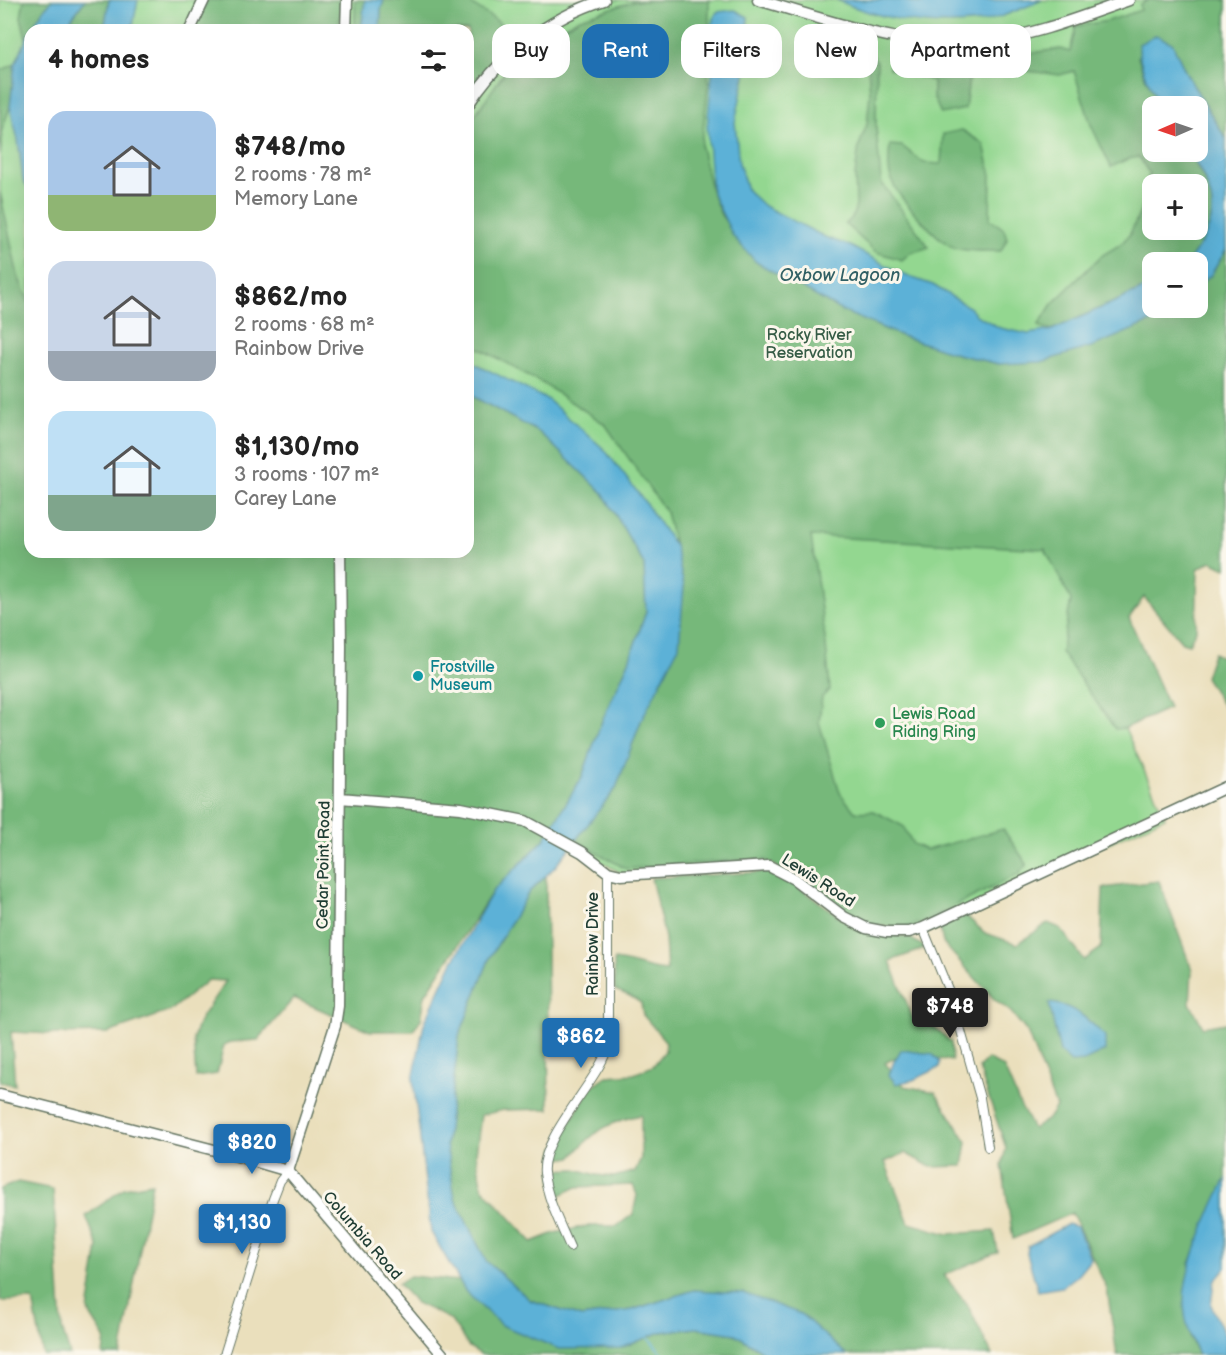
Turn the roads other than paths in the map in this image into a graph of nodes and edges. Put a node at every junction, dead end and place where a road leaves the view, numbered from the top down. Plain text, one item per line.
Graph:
1 (204, 0) edge
2 (347, 0) edge
3 (604, 0) edge
4 (758, 0) edge
5 (1129, 0) edge
6 (193, 24) edge
7 (346, 24) edge
8 (474, 96) edge
9 (340, 558) edge
10 (1226, 788) edge
11 (340, 798) junction
12 (608, 872) junction
13 (923, 928) junction
14 (0, 1095) edge
15 (988, 1147) dead end
16 (288, 1171) junction
17 (570, 1247) dead end
18 (224, 1355) edge
19 (442, 1355) edge

1 - 6 street
2 - 7 street
3 - 8 street
4 - 5 street
9 - 11 street, Cedar Point Road
10 - 13 street, Lewis Road
11 - 12 street
11 - 16 street, Cedar Point Road
12 - 13 street, Lewis Road
12 - 17 street, Rainbow Drive
13 - 15 street
14 - 16 street
16 - 18 street
16 - 19 street, Columbia Road

